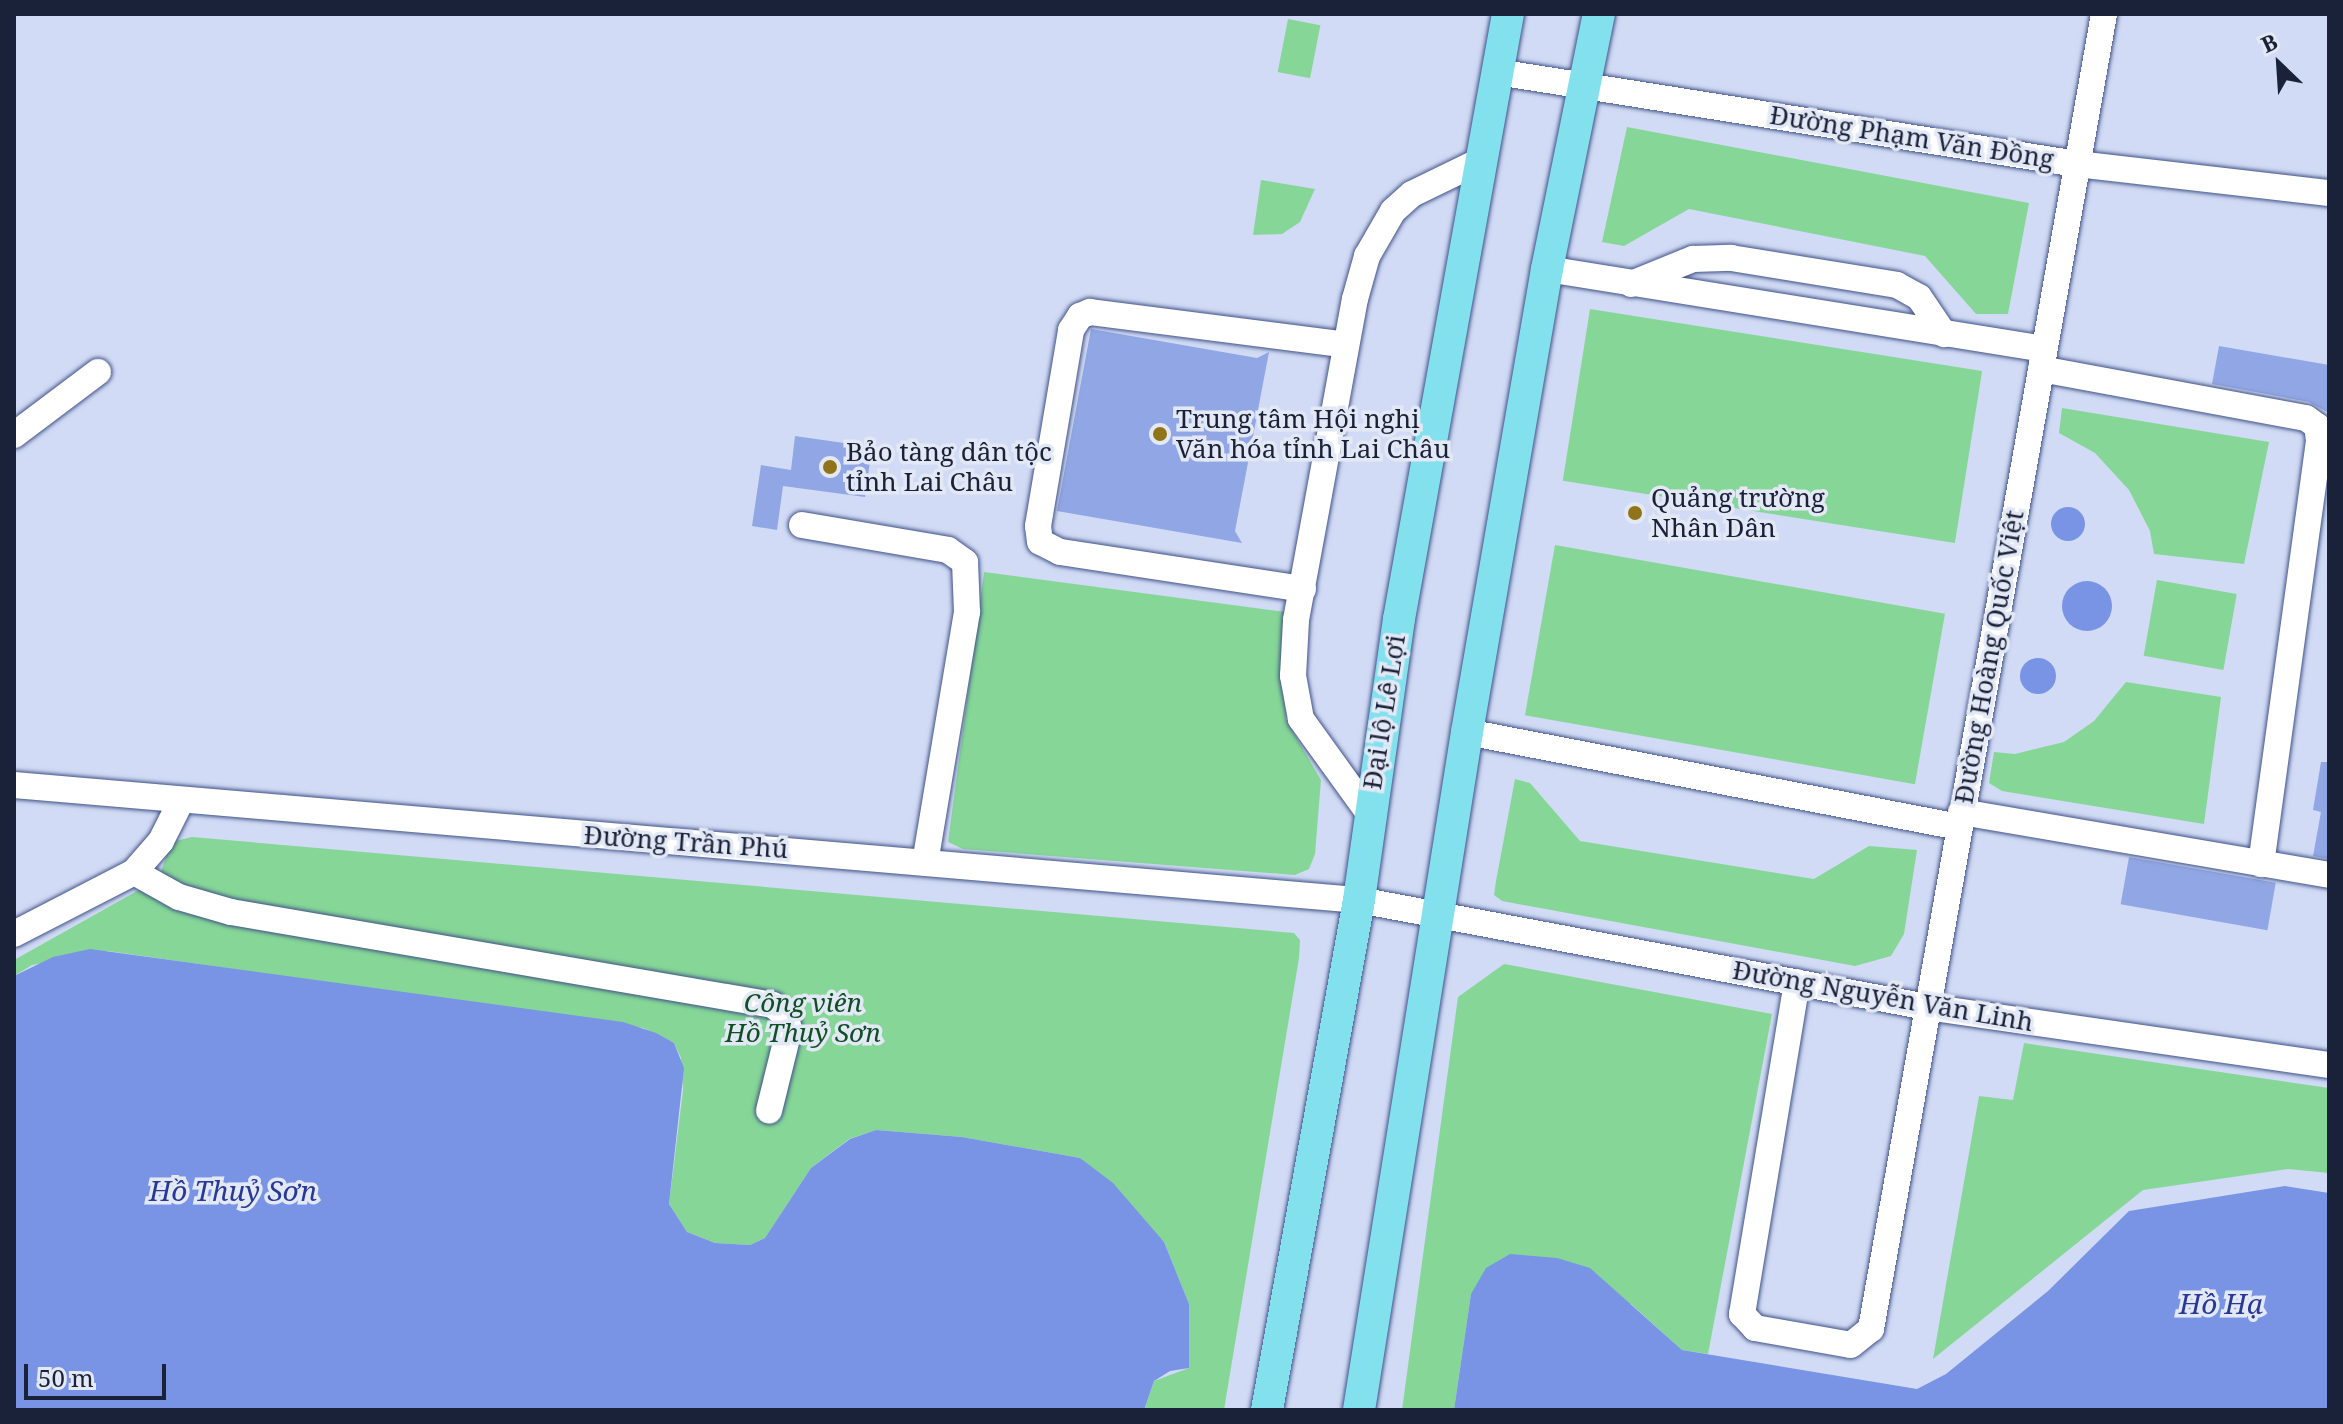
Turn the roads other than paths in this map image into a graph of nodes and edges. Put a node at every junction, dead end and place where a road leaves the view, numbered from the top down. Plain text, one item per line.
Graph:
1 (1508, 14) edge
2 (1599, 14) edge
3 (2104, 14) edge
4 (1497, 72) junction
5 (1585, 84) junction
6 (1480, 161) junction
7 (2077, 164) junction
8 (2329, 193) edge
9 (1547, 269) junction
10 (1631, 284) junction
11 (1944, 334) junction
12 (1346, 345) junction
13 (2042, 359) junction
14 (98, 372) dead end
15 (14, 435) edge
16 (802, 525) dead end
17 (1303, 589) junction
18 (1467, 732) junction
19 (14, 785) edge
20 (181, 801) junction
21 (1368, 812) junction
22 (1960, 820) junction
23 (925, 862) junction
24 (2261, 864) junction
25 (134, 872) junction
26 (2329, 875) edge
27 (1359, 900) junction
28 (1438, 919) junction
29 (14, 934) edge
30 (1797, 982) junction
31 (1927, 1007) junction
32 (2329, 1065) edge
33 (769, 1111) dead end
34 (1267, 1410) edge
35 (1359, 1410) edge

1 - 4 main road, Đại lộ Lê Lợi
2 - 5 main road
3 - 7 street, Đường Hoàng Quốc Việt
4 - 5 street, Đường Phạm Văn Đồng
4 - 6 main road, Đại lộ Lê Lợi
5 - 7 street, Đường Phạm Văn Đồng
5 - 9 main road
6 - 12 street
6 - 21 main road, Đại lộ Lê Lợi
7 - 8 street, Đường Phạm Văn Đồng
7 - 13 street, Đường Hoàng Quốc Việt
9 - 10 street
9 - 18 main road
10 - 11 street
10 - 11 street
11 - 13 street
12 - 17 street
12 - 17 street
13 - 22 street, Đường Hoàng Quốc Việt
13 - 24 street
14 - 15 street
16 - 23 street
17 - 21 street
18 - 22 street
18 - 28 main road
19 - 20 street, Đường Trần Phú
20 - 23 street, Đường Trần Phú
20 - 25 street
21 - 27 main road, Đại lộ Lê Lợi
22 - 24 street
22 - 31 street, Đường Hoàng Quốc Việt
23 - 27 street, Đường Trần Phú
24 - 26 street
25 - 29 street
25 - 33 street
27 - 28 street, Đường Nguyễn Văn Linh
27 - 34 main road, Đại lộ Lê Lợi
28 - 30 street, Đường Nguyễn Văn Linh
28 - 35 main road
30 - 31 street, Đường Nguyễn Văn Linh
30 - 31 street, Đường Hoàng Quốc Việt
31 - 32 street, Đường Nguyễn Văn Linh

